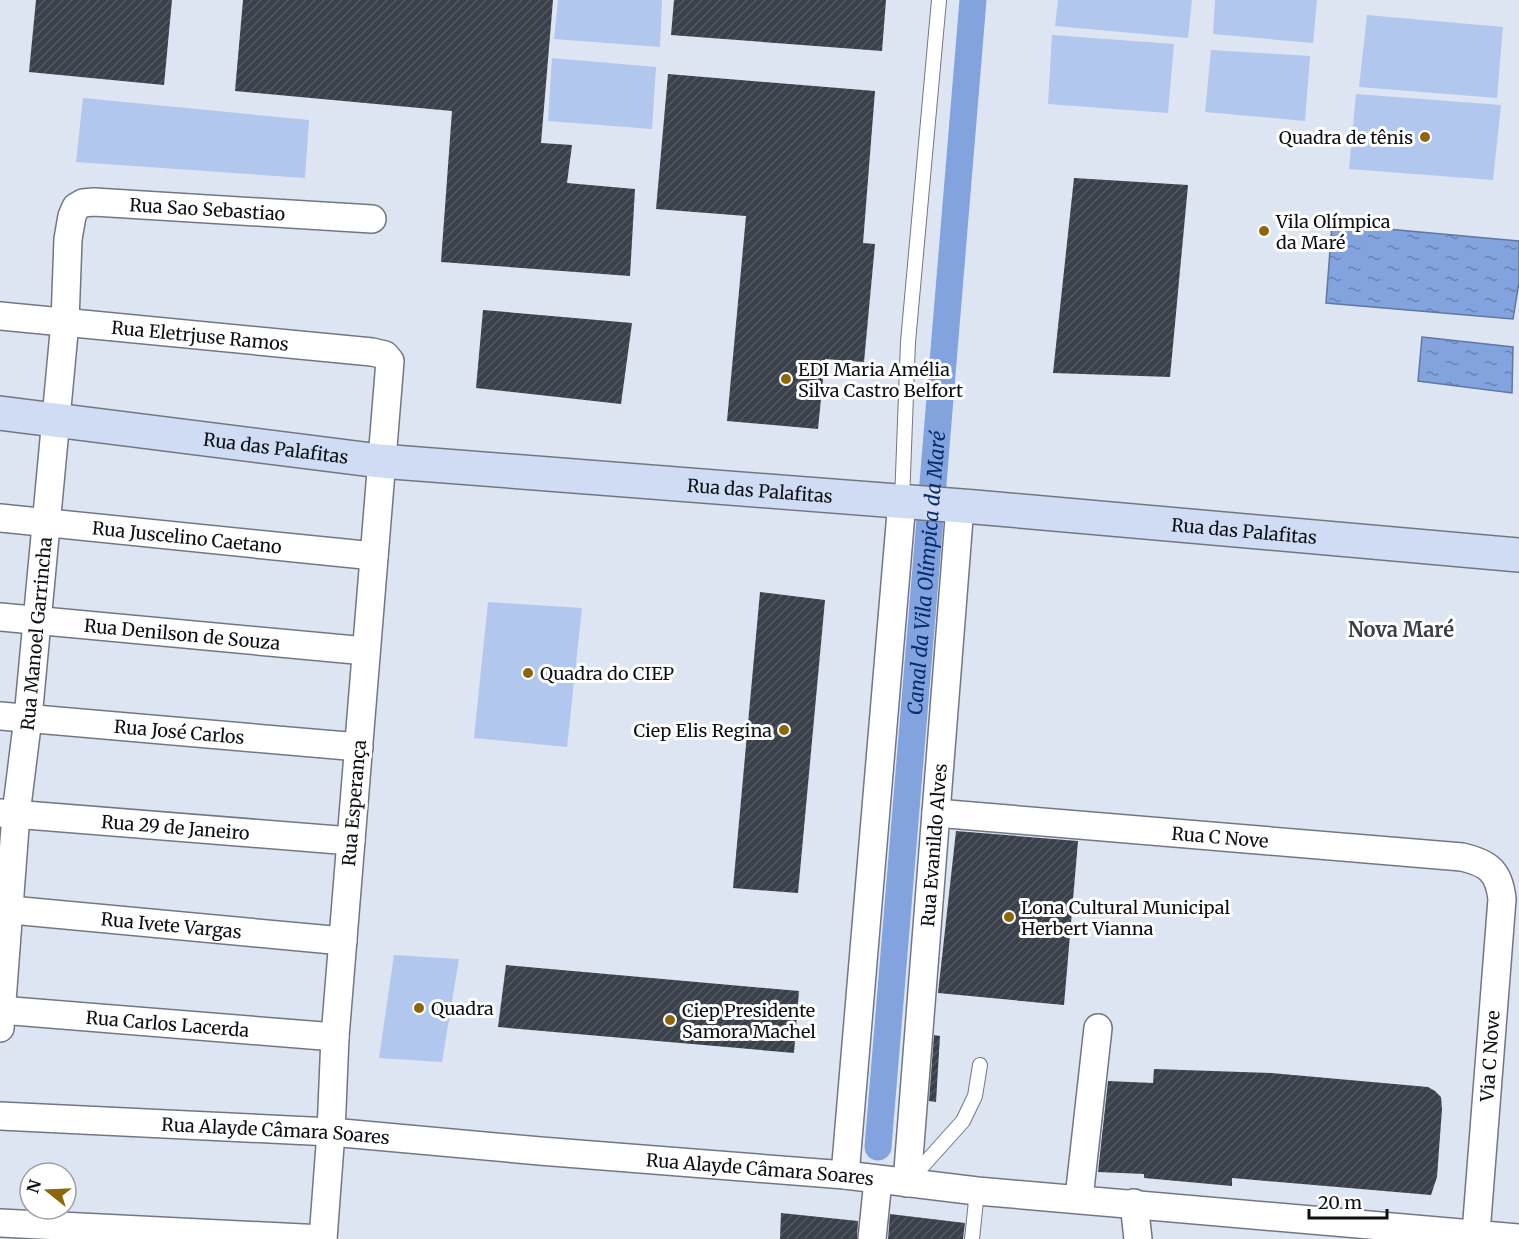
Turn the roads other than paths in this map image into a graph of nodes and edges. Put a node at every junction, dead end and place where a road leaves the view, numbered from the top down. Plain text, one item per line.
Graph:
1 (939, 0) edge
2 (372, 219) dead end
3 (68, 239) joint
4 (0, 316) edge
5 (65, 322) junction
6 (390, 367) joint
7 (0, 413) edge
8 (56, 420) junction
9 (381, 460) junction
10 (928, 504) junction
11 (0, 519) edge
12 (46, 522) junction
13 (1519, 555) edge
14 (374, 556) junction
15 (0, 617) edge
16 (37, 620) junction
17 (366, 651) junction
18 (0, 716) edge
19 (28, 718) junction
20 (359, 747) junction
21 (8, 813) edge
22 (936, 813) junction
23 (351, 841) junction
24 (1497, 879) joint
25 (5, 909) edge
26 (343, 941) junction
27 (1, 1016) edge
28 (1098, 1028) dead end
29 (335, 1037) junction
30 (980, 1065) dead end
31 (0, 1116) edge
32 (331, 1132) junction
33 (845, 1175) junction
34 (878, 1180) junction
35 (907, 1183) junction
36 (977, 1191) junction
37 (1079, 1198) junction
38 (1134, 1203) junction
39 (0, 1223) edge
40 (1476, 1233) junction
41 (1519, 1238) edge
42 (323, 1239) edge
43 (872, 1239) edge
44 (972, 1239) edge
45 (1138, 1239) edge

1 - 10 lane
2 - 3 street, Rua Sao Sebastiao
3 - 5 street, Rua Manoel Garrincha
4 - 5 street, Rua Eletrjuse Ramos
5 - 6 street, Rua Eletrjuse Ramos
5 - 8 street, Rua Manoel Garrincha
6 - 9 street, Rua Esperança
7 - 8 street, Rua das Palafitas
8 - 9 street, Rua das Palafitas
8 - 12 street, Rua Manoel Garrincha
9 - 10 street, Rua das Palafitas
9 - 14 street, Rua Esperança
10 - 13 street, Rua das Palafitas
10 - 22 street, Rua Evanildo Alves
10 - 33 street
11 - 12 street, Rua Juscelino Caetano
12 - 14 street, Rua Juscelino Caetano
12 - 16 street, Rua Manoel Garrincha
14 - 17 street, Rua Esperança
15 - 16 street, Rua Denilson de Souza
16 - 17 street, Rua Denilson de Souza
16 - 19 street, Rua Manoel Garrincha
17 - 20 street, Rua Esperança
18 - 19 street, Rua José Carlos
19 - 20 street, Rua José Carlos
19 - 21 street, Rua Manoel Garrincha
20 - 23 street, Rua Esperança
21 - 23 street, Rua 29 de Janeiro
21 - 25 street, Rua Manoel Garrincha
22 - 24 street, Rua C Nove
22 - 35 street, Rua Evanildo Alves
23 - 26 street, Rua Esperança
24 - 40 street, Via C Nove
25 - 26 street, Rua Ivete Vargas
25 - 27 street, Rua Manoel Garrincha
26 - 29 street, Rua Esperança
27 - 29 street, Rua Carlos Lacerda
28 - 37 street
29 - 32 street, Rua Esperança
30 - 35 lane
31 - 32 street, Rua Alayde Câmara Soares
32 - 33 street, Rua Alayde Câmara Soares
32 - 42 street, Rua Esperança
33 - 34 street, Rua Alayde Câmara Soares
34 - 35 street, Rua Alayde Câmara Soares
34 - 43 street
35 - 36 street, Rua Alayde Câmara Soares
36 - 37 street, Rua Alayde Câmara Soares
36 - 44 lane
37 - 38 street, Rua Alayde Câmara Soares
38 - 40 street, Rua Alayde Câmara Soares
38 - 45 street
39 - 42 street
40 - 41 street, Rua Alayde Câmara Soares

